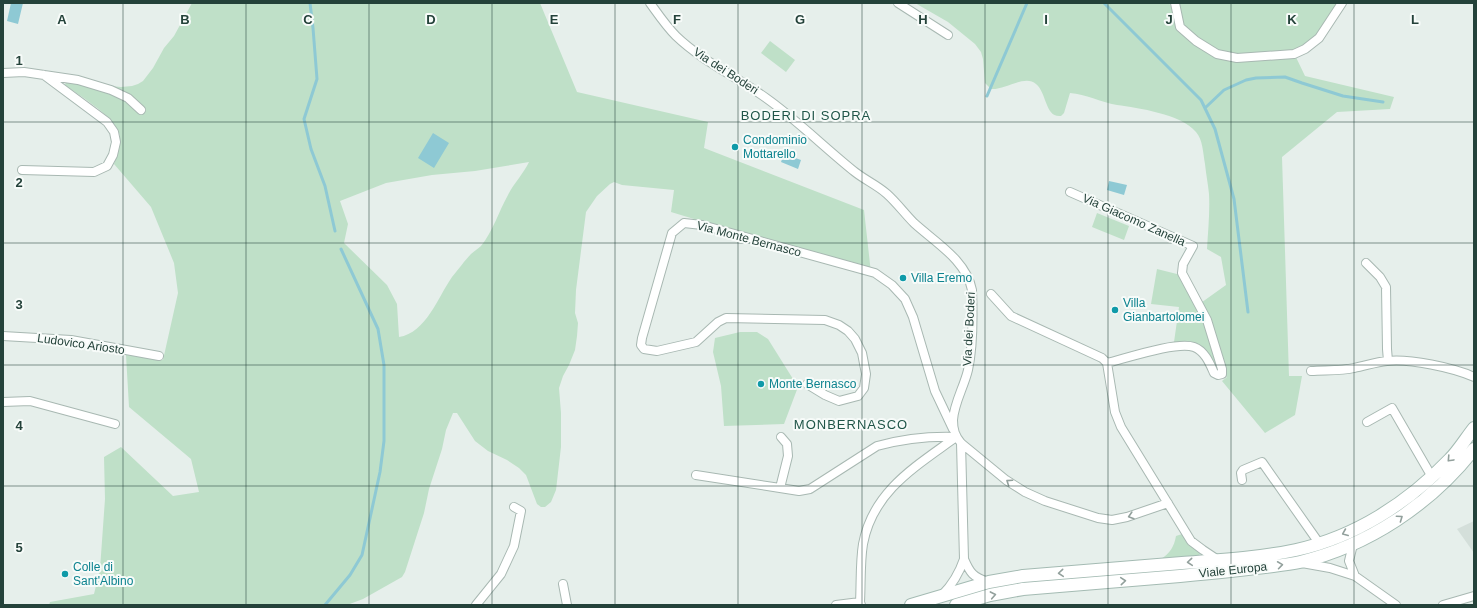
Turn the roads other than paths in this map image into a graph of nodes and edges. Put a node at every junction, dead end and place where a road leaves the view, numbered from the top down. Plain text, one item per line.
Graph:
1 (650, 3) edge
2 (898, 3) edge
3 (1175, 3) edge
4 (1342, 3) edge
5 (948, 35) dead end
6 (3, 73) edge
7 (44, 75) junction
8 (141, 110) dead end
9 (22, 170) dead end
10 (1070, 192) dead end
11 (1366, 263) dead end
12 (991, 294) dead end
13 (3, 336) edge
14 (159, 356) dead end
15 (1388, 360) junction
16 (1107, 364) junction
17 (1312, 371) dead end
18 (1474, 377) edge
19 (807, 384) dead end
20 (3, 402) edge
21 (1367, 422) dead end
22 (115, 424) dead end
23 (1474, 428) edge
24 (957, 436) junction
25 (780, 437) dead end
26 (1474, 449) edge
27 (696, 475) dead end
28 (1432, 476) junction
29 (1242, 480) dead end
30 (780, 488) junction
31 (1168, 503) junction
32 (514, 507) dead end
33 (1319, 544) junction
34 (1353, 544) junction
35 (964, 559) junction
36 (1218, 560) junction
37 (1299, 562) junction
38 (1355, 576) junction
39 (989, 582) junction
40 (563, 584) dead end
41 (942, 596) junction
42 (1474, 596) edge
43 (860, 603) edge
44 (476, 605) edge
45 (567, 605) edge
46 (836, 605) edge
47 (911, 605) edge
48 (956, 605) edge
49 (1396, 605) edge
50 (1443, 605) edge

1 - 24 street, Via dei Boderi
2 - 5 street
3 - 4 street
6 - 7 street
7 - 8 street
7 - 9 street
10 - 16 street, Via Giacomo Zanella
11 - 15 street
12 - 16 street
13 - 14 street, Ludovico Ariosto
15 - 17 street
15 - 18 street
16 - 31 street
19 - 24 street, Via Monte Bernasco
20 - 22 street
21 - 28 street
23 -> 28 street, Viale Europa
24 - 30 street
31 -> 24 street
24 - 35 street, Via Monte Bernasco
24 - 43 street
25 - 30 street
34 -> 26 street, Viale Europa
27 - 30 street
28 -> 33 street, Viale Europa
29 - 33 street
31 - 36 street
32 - 44 street
33 - 36 street, Viale Europa
34 - 37 street, Viale Europa
34 - 38 street
35 - 39 street
35 - 41 street, Via Monte Bernasco
36 -> 39 street, Viale Europa
37 - 38 street
48 -> 37 street, Viale Europa
38 - 49 street
39 - 41 street, Viale Europa
40 - 45 street
41 - 47 street, Viale Europa
42 - 50 street
43 - 46 street

